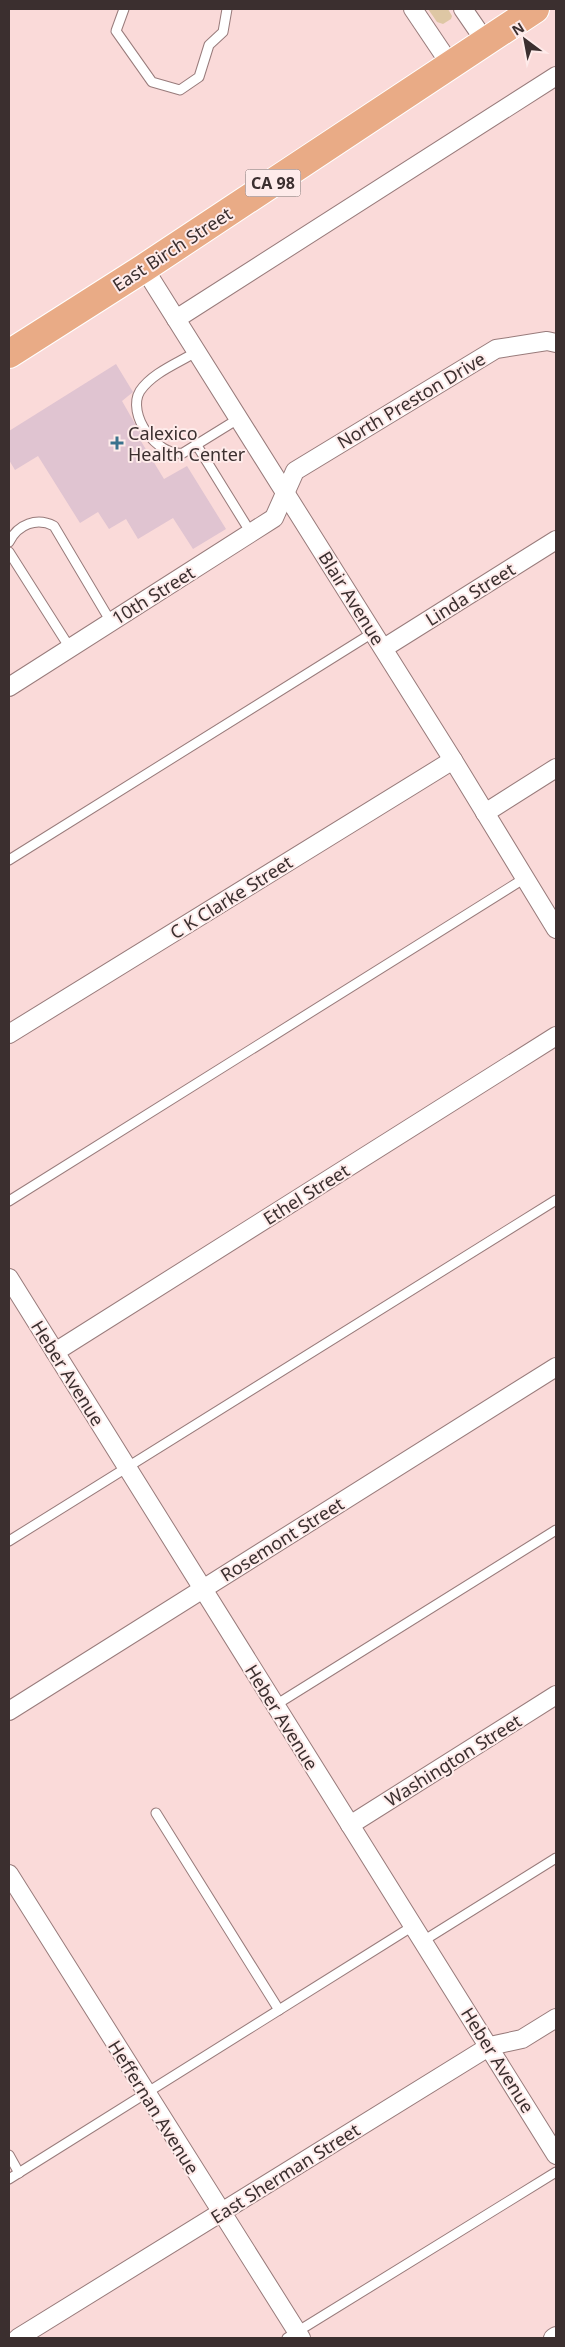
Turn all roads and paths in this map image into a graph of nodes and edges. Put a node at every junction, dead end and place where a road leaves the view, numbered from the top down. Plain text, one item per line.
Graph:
1 (124, 9) edge
2 (227, 9) edge
3 (413, 9) edge
4 (463, 9) edge
5 (535, 9) edge
6 (485, 41) junction
7 (450, 64) junction
8 (556, 76) edge
9 (144, 268) junction
10 (176, 319) junction
11 (556, 343) edge
12 (196, 352) junction
13 (9, 354) edge
14 (238, 419) junction
15 (196, 444) junction
16 (285, 493) junction
17 (251, 533) junction
18 (556, 540) edge
19 (9, 542) edge
20 (9, 552) edge
21 (111, 622) junction
22 (374, 632) junction
23 (70, 648) junction
24 (384, 648) junction
25 (9, 685) edge
26 (454, 760) junction
27 (556, 768) edge
28 (485, 813) junction
29 (9, 860) edge
30 (525, 878) junction
31 (556, 929) edge
32 (9, 1034) edge
33 (556, 1036) edge
34 (556, 1200) edge
35 (9, 1201) edge
36 (9, 1278) edge
37 (55, 1352) junction
38 (556, 1368) edge
39 (126, 1468) junction
40 (556, 1530) edge
41 (9, 1541) edge
42 (201, 1589) junction
43 (556, 1695) edge
44 (274, 1706) junction
45 (9, 1711) edge
46 (156, 1813) dead end
47 (350, 1825) junction
48 (556, 1858) edge
49 (9, 1874) edge
50 (414, 1926) junction
51 (423, 1941) junction
52 (279, 2010) junction
53 (556, 2018) edge
54 (490, 2046) junction
55 (146, 2093) junction
56 (556, 2155) edge
57 (9, 2156) edge
58 (19, 2172) junction
59 (556, 2172) edge
60 (9, 2179) edge
61 (220, 2213) junction
62 (295, 2336) edge
63 (18, 2338) edge

1 - 2 lane
3 - 7 street
4 - 6 street
5 - 6 main road, East Birch Street / CA 98
6 - 7 main road, East Birch Street / CA 98
7 - 9 main road, East Birch Street / CA 98
8 - 10 street
9 - 10 street, Blair Avenue
9 - 13 main road, East Birch Street / CA 98
10 - 12 street, Blair Avenue
11 - 16 street, North Preston Drive
12 - 14 street, Blair Avenue
12 - 15 lane
14 - 15 lane
14 - 16 street, Blair Avenue
15 - 17 lane
16 - 17 street, 10th Street
16 - 22 street, Blair Avenue
17 - 21 street, 10th Street
18 - 24 street, Linda Street
19 - 21 lane
20 - 23 lane
21 - 23 street, 10th Street
22 - 24 street, Blair Avenue
22 - 29 lane
23 - 25 street, 10th Street
24 - 26 street, Blair Avenue
26 - 28 street, Blair Avenue
26 - 32 street, C K Clarke Street
27 - 28 street
28 - 30 street, Blair Avenue
30 - 31 street, Blair Avenue
30 - 35 lane
33 - 37 street, Ethel Street
34 - 39 lane
36 - 37 street, Heber Avenue
37 - 39 street, Heber Avenue
38 - 42 street, Rosemont Street
39 - 41 lane
39 - 42 street, Heber Avenue
40 - 44 lane
42 - 44 street, Heber Avenue
42 - 45 street, Rosemont Street
43 - 47 street, Washington Street
44 - 47 street, Heber Avenue
46 - 52 lane
47 - 50 street, Heber Avenue
48 - 51 lane
49 - 55 street, Heffernan Avenue
50 - 51 street, Heber Avenue
50 - 52 lane
51 - 54 street, Heber Avenue
52 - 55 lane
53 - 54 street, East Sherman Street
54 - 56 street, Heber Avenue
54 - 61 street, East Sherman Street
55 - 58 lane
55 - 61 street, Heffernan Avenue
57 - 58 lane
58 - 60 lane
59 - 62 lane
61 - 62 street, Heffernan Avenue
61 - 63 street, East Sherman Street

